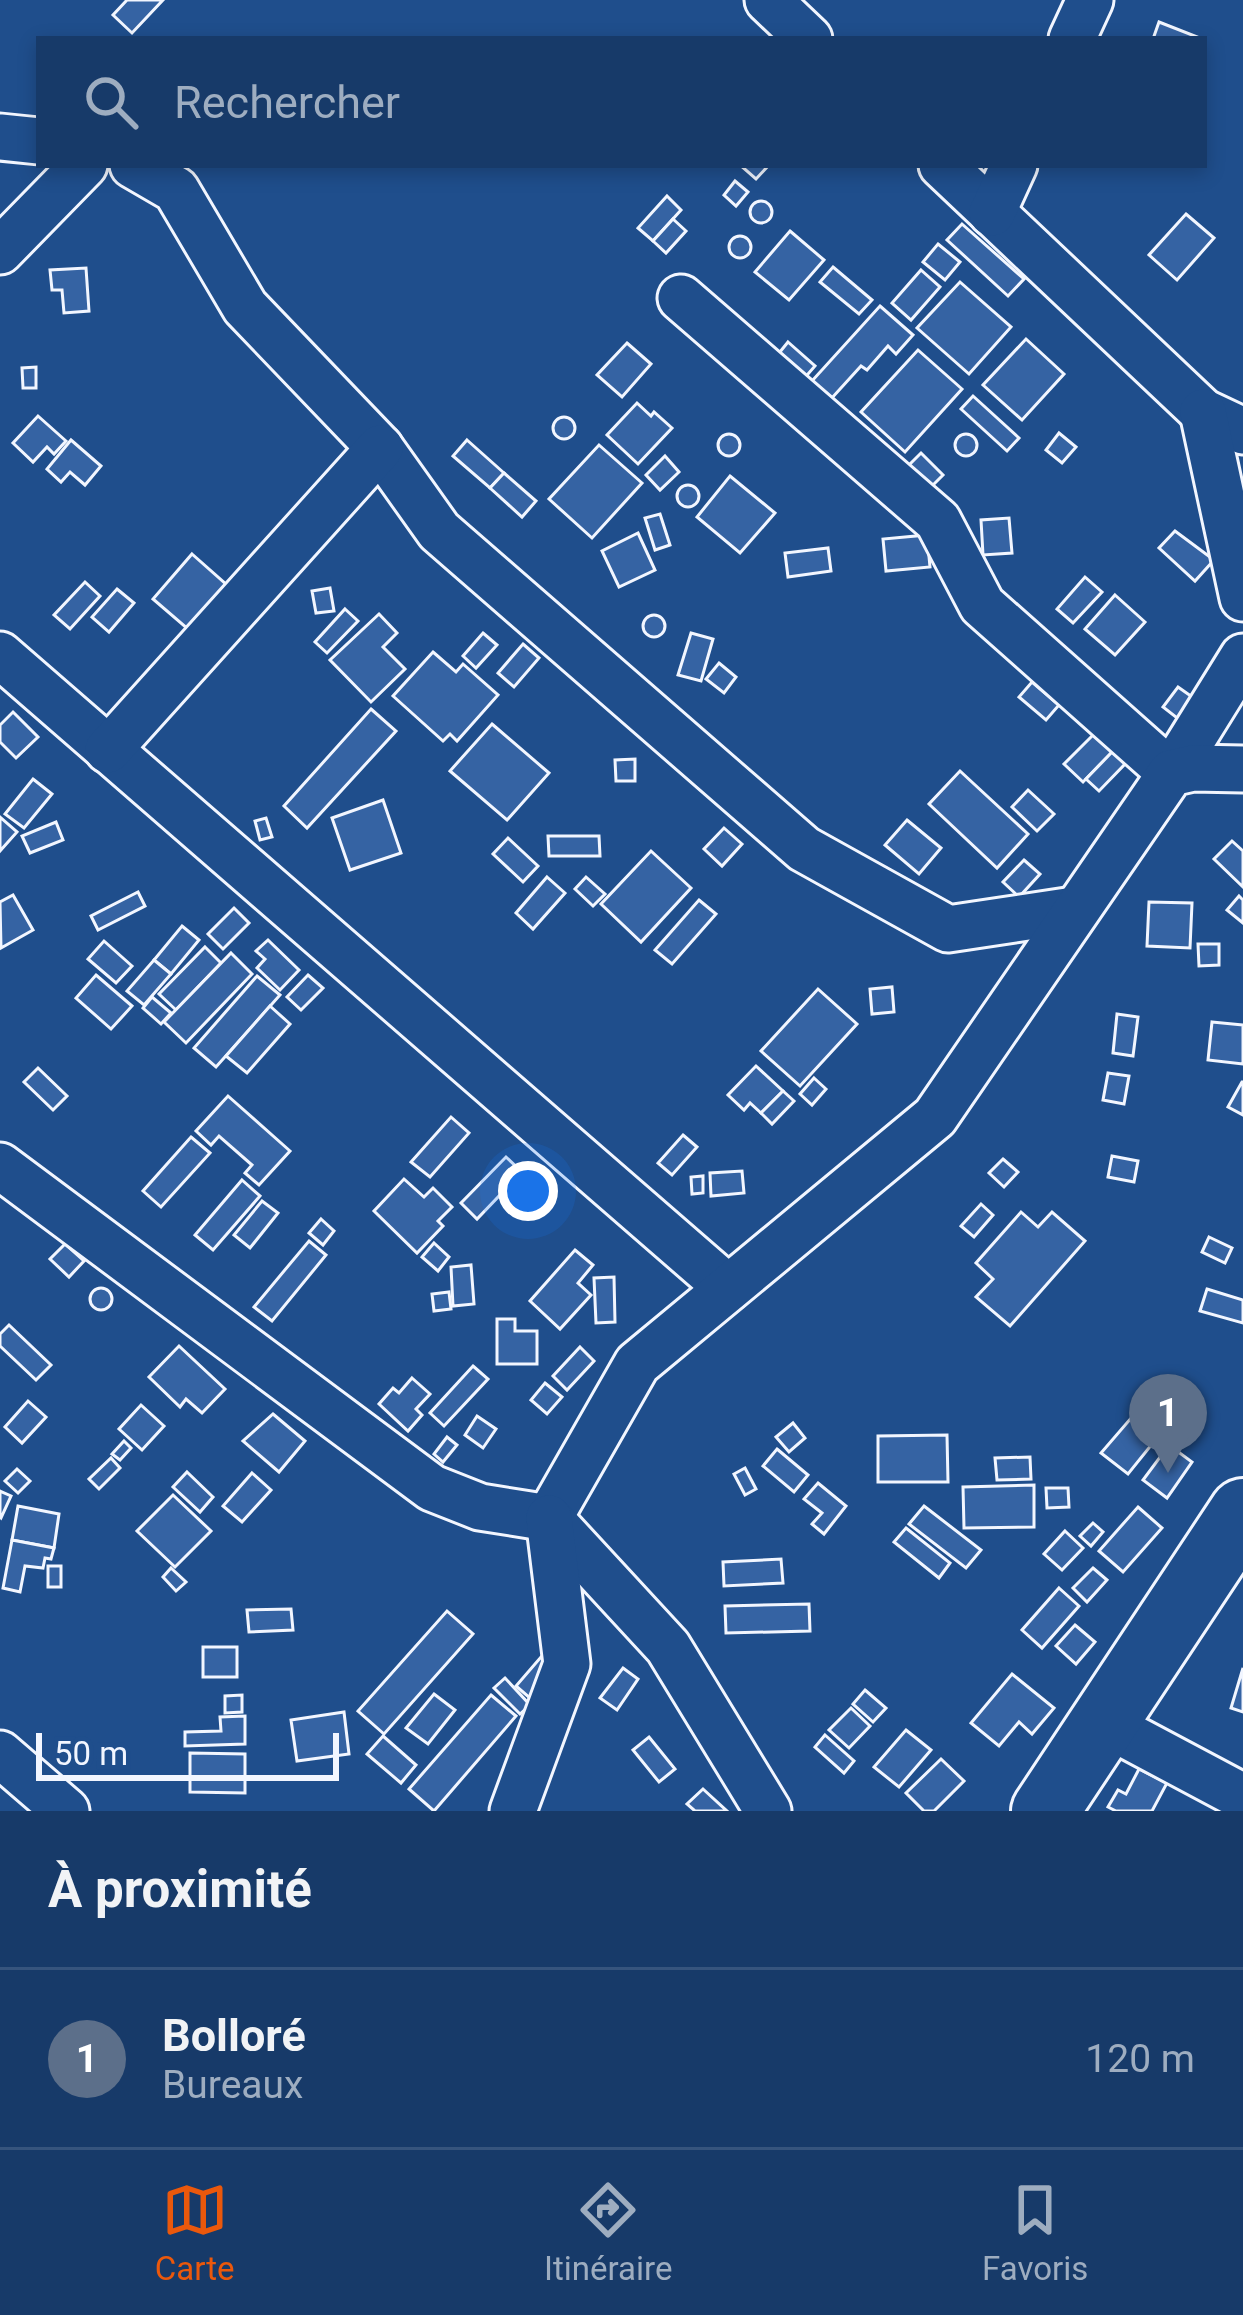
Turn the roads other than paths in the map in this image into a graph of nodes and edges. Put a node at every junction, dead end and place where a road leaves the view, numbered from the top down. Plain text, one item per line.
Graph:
1 (768, 0) edge
2 (1090, 0) edge
3 (806, 36) edge
4 (1073, 36) edge
5 (0, 137) edge
6 (36, 141) edge
7 (81, 168) edge
8 (138, 168) edge
9 (945, 168) edge
10 (1013, 168) edge
11 (992, 213) junction
12 (0, 251) edge
13 (681, 298) dead end
14 (1223, 422) edge
15 (380, 448) junction
16 (1243, 598) edge
17 (0, 655) edge
18 (1243, 657) edge
19 (108, 750) junction
20 (1243, 769) edge
21 (1171, 773) junction
22 (1074, 910) junction
23 (0, 1166) edge
24 (728, 1288) junction
25 (1243, 1512) edge
26 (549, 1518) junction
27 (1105, 1723) junction
28 (0, 1754) edge
29 (1243, 1797) edge
30 (66, 1811) edge
31 (513, 1811) edge
32 (768, 1811) edge
33 (1046, 1811) edge

1 - 3 street
2 - 4 street
5 - 6 street
7 - 12 street
8 - 15 street
9 - 11 street
10 - 11 street
11 - 14 street
13 - 21 street
14 - 16 street
15 - 19 street
15 - 22 street
17 - 19 street
18 - 21 street
19 - 24 street
20 - 21 street
21 - 22 street
22 - 24 street
23 - 26 street
24 - 26 street
25 - 27 highway
26 - 31 street
26 - 32 street
27 - 29 street
27 - 33 highway
28 - 30 street

